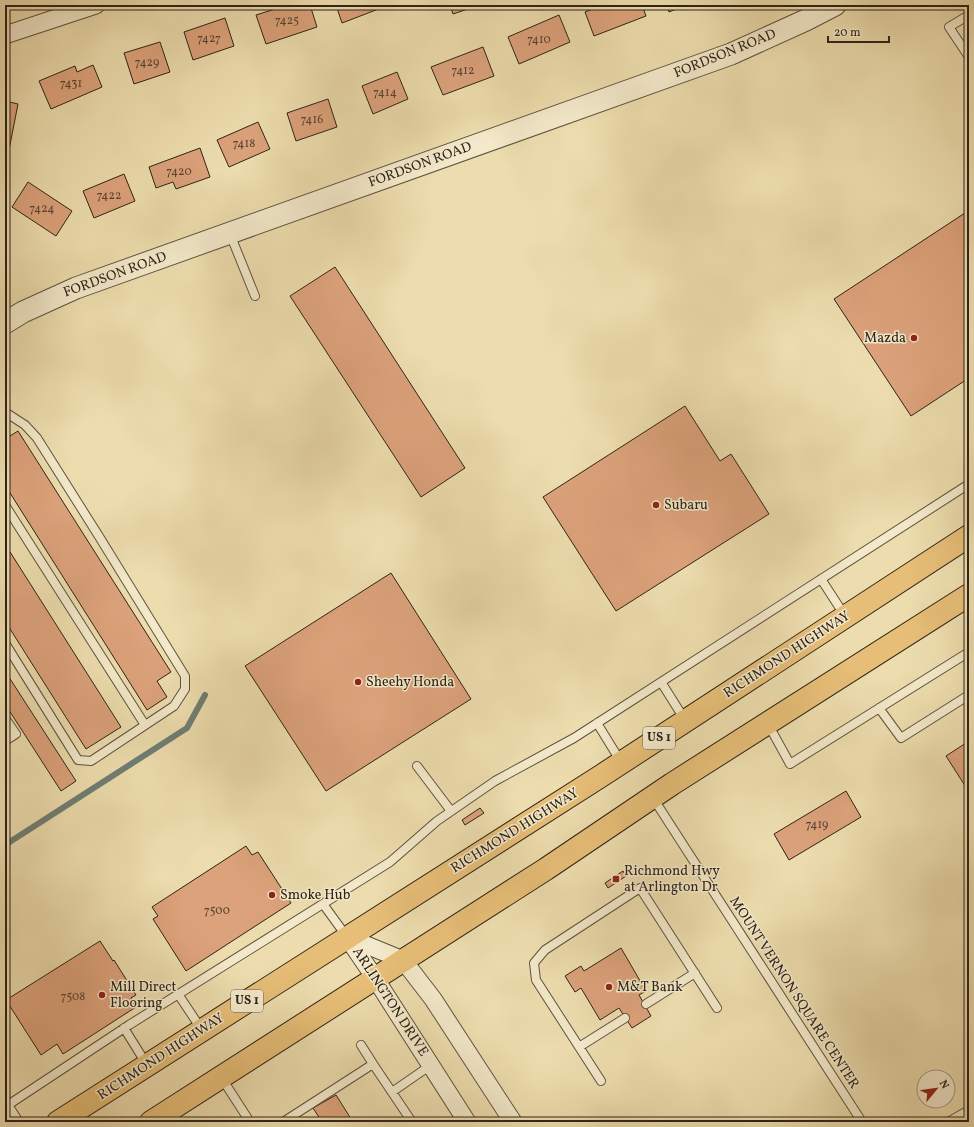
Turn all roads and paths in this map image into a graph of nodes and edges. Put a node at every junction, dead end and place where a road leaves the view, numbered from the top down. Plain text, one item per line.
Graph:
1 (96, 5) edge
2 (835, 5) edge
3 (969, 16) edge
4 (5, 35) edge
5 (969, 57) edge
6 (230, 233) junction
7 (255, 296) dead end
8 (5, 323) edge
9 (5, 412) edge
10 (969, 484) edge
11 (5, 505) edge
12 (969, 536) edge
13 (821, 579) junction
14 (969, 595) edge
15 (846, 616) junction
16 (5, 643) edge
17 (969, 652) edge
18 (661, 682) junction
19 (969, 695) edge
20 (879, 708) junction
21 (5, 718) edge
22 (685, 721) junction
23 (597, 723) junction
24 (767, 724) junction
25 (145, 725) junction
26 (5, 741) edge
27 (621, 763) junction
28 (417, 766) dead end
29 (652, 797) junction
30 (451, 812) junction
31 (323, 904) junction
32 (347, 937) junction
33 (403, 960) junction
34 (695, 973) junction
35 (375, 978) junction
36 (178, 994) junction
37 (646, 1004) dead end
38 (717, 1008) dead end
39 (625, 1018) dead end
40 (124, 1028) junction
41 (202, 1030) junction
42 (361, 1045) dead end
43 (579, 1047) junction
44 (373, 1064) junction
45 (148, 1065) junction
46 (431, 1065) junction
47 (221, 1077) junction
48 (601, 1080) dead end
49 (392, 1092) junction
50 (7, 1106) edge
51 (969, 1110) edge
52 (246, 1121) edge
53 (19, 1122) edge
54 (58, 1122) edge
55 (151, 1122) edge
56 (283, 1122) edge
57 (412, 1122) edge
58 (467, 1122) edge
59 (513, 1122) edge
60 (862, 1122) edge
61 (948, 1122) edge

1 - 4 street
2 - 6 street, FORDSON ROAD
3 - 5 lane
6 - 7 lane
6 - 8 street, FORDSON ROAD
9 - 25 lane
10 - 13 lane
11 - 25 lane
12 - 15 highway, RICHMOND HIGHWAY / US 1
13 - 15 lane
13 - 18 lane
14 - 24 highway
15 - 22 highway, RICHMOND HIGHWAY / US 1
16 - 25 lane
17 - 20 lane
18 - 22 lane
18 - 23 lane
19 - 20 lane
20 - 24 lane
21 - 26 lane
22 - 27 highway, RICHMOND HIGHWAY / US 1
23 - 27 lane
23 - 30 lane
24 - 29 highway
27 - 32 highway, RICHMOND HIGHWAY / US 1
28 - 30 lane
29 - 33 highway
29 - 60 lane, MOUNT VERNON SQUARE CENTER
30 - 31 lane
31 - 32 lane
31 - 36 lane
32 - 33 street, ARLINGTON DRIVE
32 - 35 street, ARLINGTON DRIVE
32 - 41 highway, RICHMOND HIGHWAY / US 1
33 - 35 highway
33 - 59 street
34 - 37 lane
34 - 38 lane
34 - 43 lane
35 - 46 street, ARLINGTON DRIVE
35 - 47 highway
36 - 40 lane
36 - 41 lane
39 - 43 lane
40 - 45 lane
40 - 50 lane
41 - 45 highway, RICHMOND HIGHWAY / US 1
42 - 44 lane
43 - 48 lane
44 - 49 lane
44 - 56 lane
45 - 54 highway, RICHMOND HIGHWAY / US 1
46 - 49 lane
46 - 58 street, ARLINGTON DRIVE
47 - 52 lane
47 - 55 highway
49 - 57 lane
50 - 53 lane
51 - 61 lane

